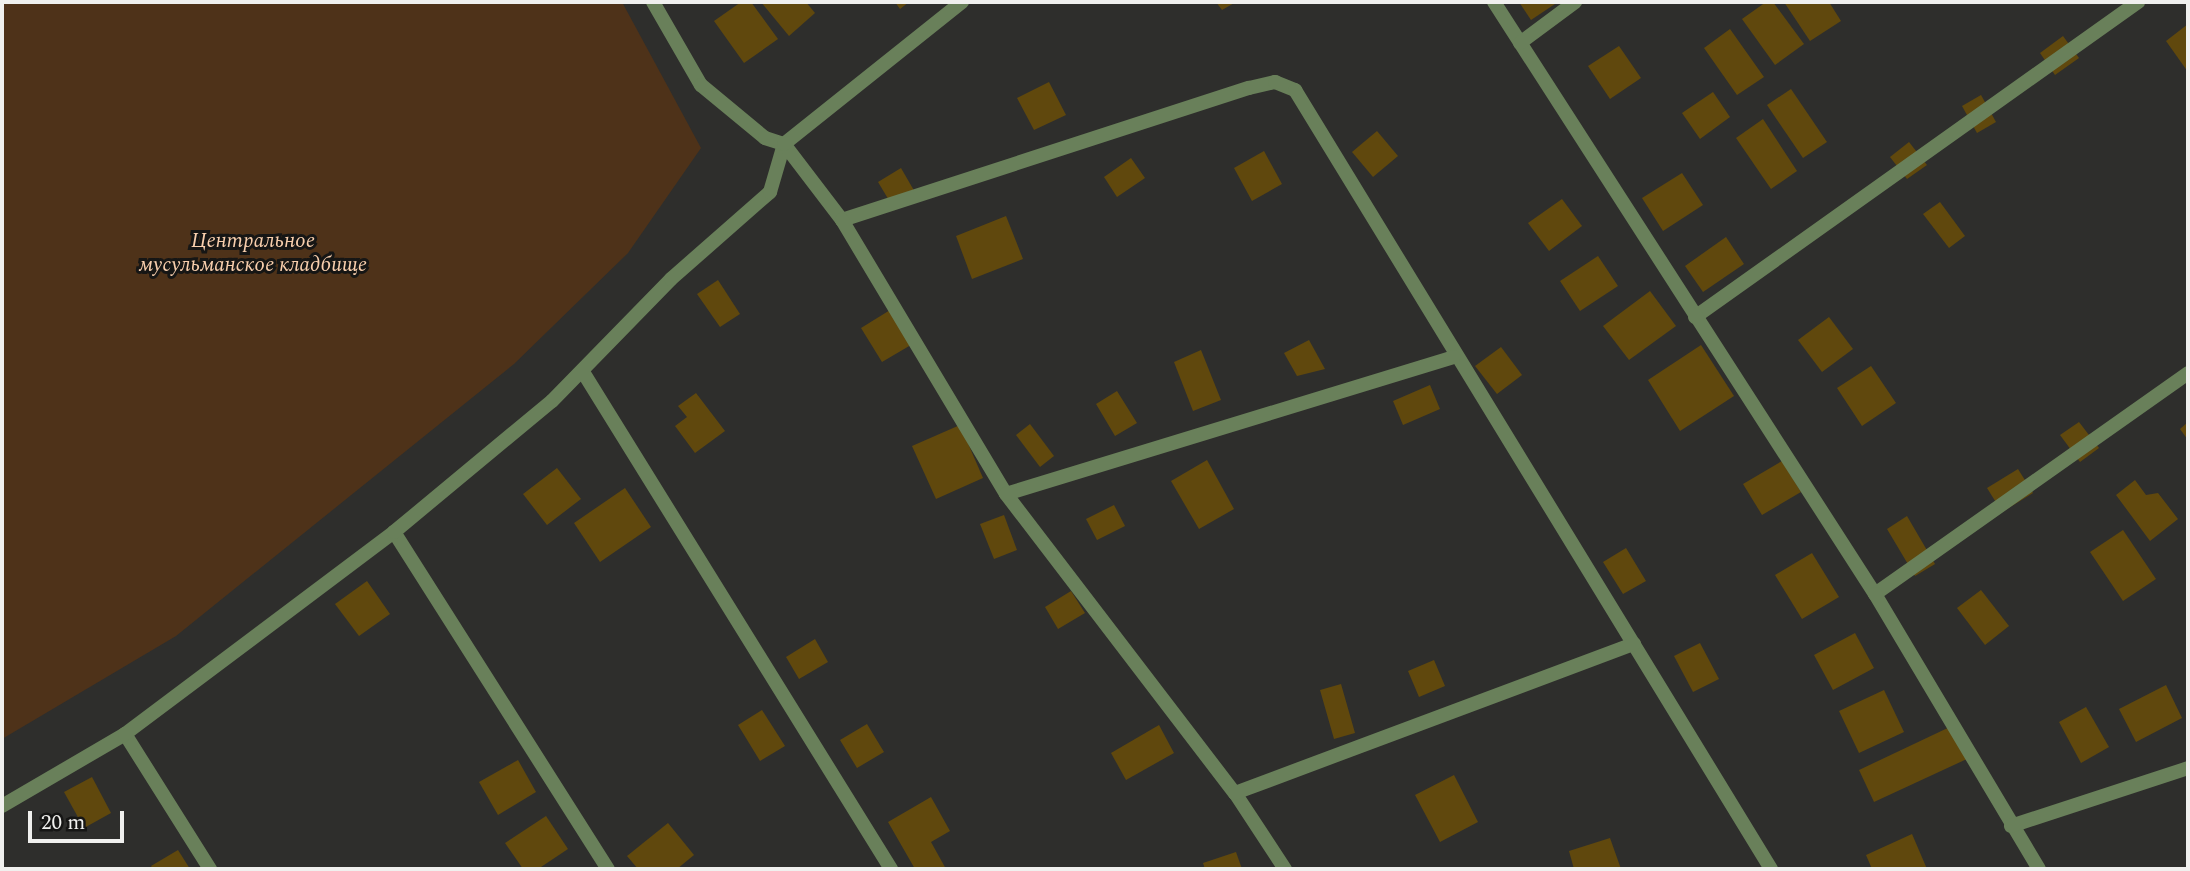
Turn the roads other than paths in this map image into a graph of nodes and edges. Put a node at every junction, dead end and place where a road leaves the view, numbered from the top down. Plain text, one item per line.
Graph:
1 (653, 2) edge
2 (962, 2) edge
3 (1494, 2) edge
4 (1575, 2) edge
5 (2138, 2) edge
6 (1520, 43) junction
7 (784, 144) junction
8 (842, 220) junction
9 (1695, 317) junction
10 (1453, 357) junction
11 (583, 373) junction
12 (2188, 373) edge
13 (1006, 494) junction
14 (394, 532) junction
15 (1875, 594) junction
16 (1634, 643) junction
17 (125, 734) junction
18 (2188, 768) edge
19 (1236, 793) junction
20 (2, 806) edge
21 (2011, 826) junction
22 (210, 869) edge
23 (608, 869) edge
24 (891, 869) edge
25 (1285, 869) edge
26 (1772, 869) edge
27 (2039, 869) edge

1 - 7 street
2 - 7 street
3 - 6 street
4 - 6 street
5 - 9 street
6 - 9 street
7 - 8 street
7 - 11 street
8 - 10 street
8 - 13 street
9 - 15 street
10 - 13 street
10 - 16 street
11 - 14 street
11 - 24 street
12 - 15 street
13 - 19 street
14 - 17 street
14 - 23 street
15 - 21 street
16 - 19 street
16 - 26 street
17 - 20 street
17 - 22 street
18 - 21 street
19 - 25 street
21 - 27 street

